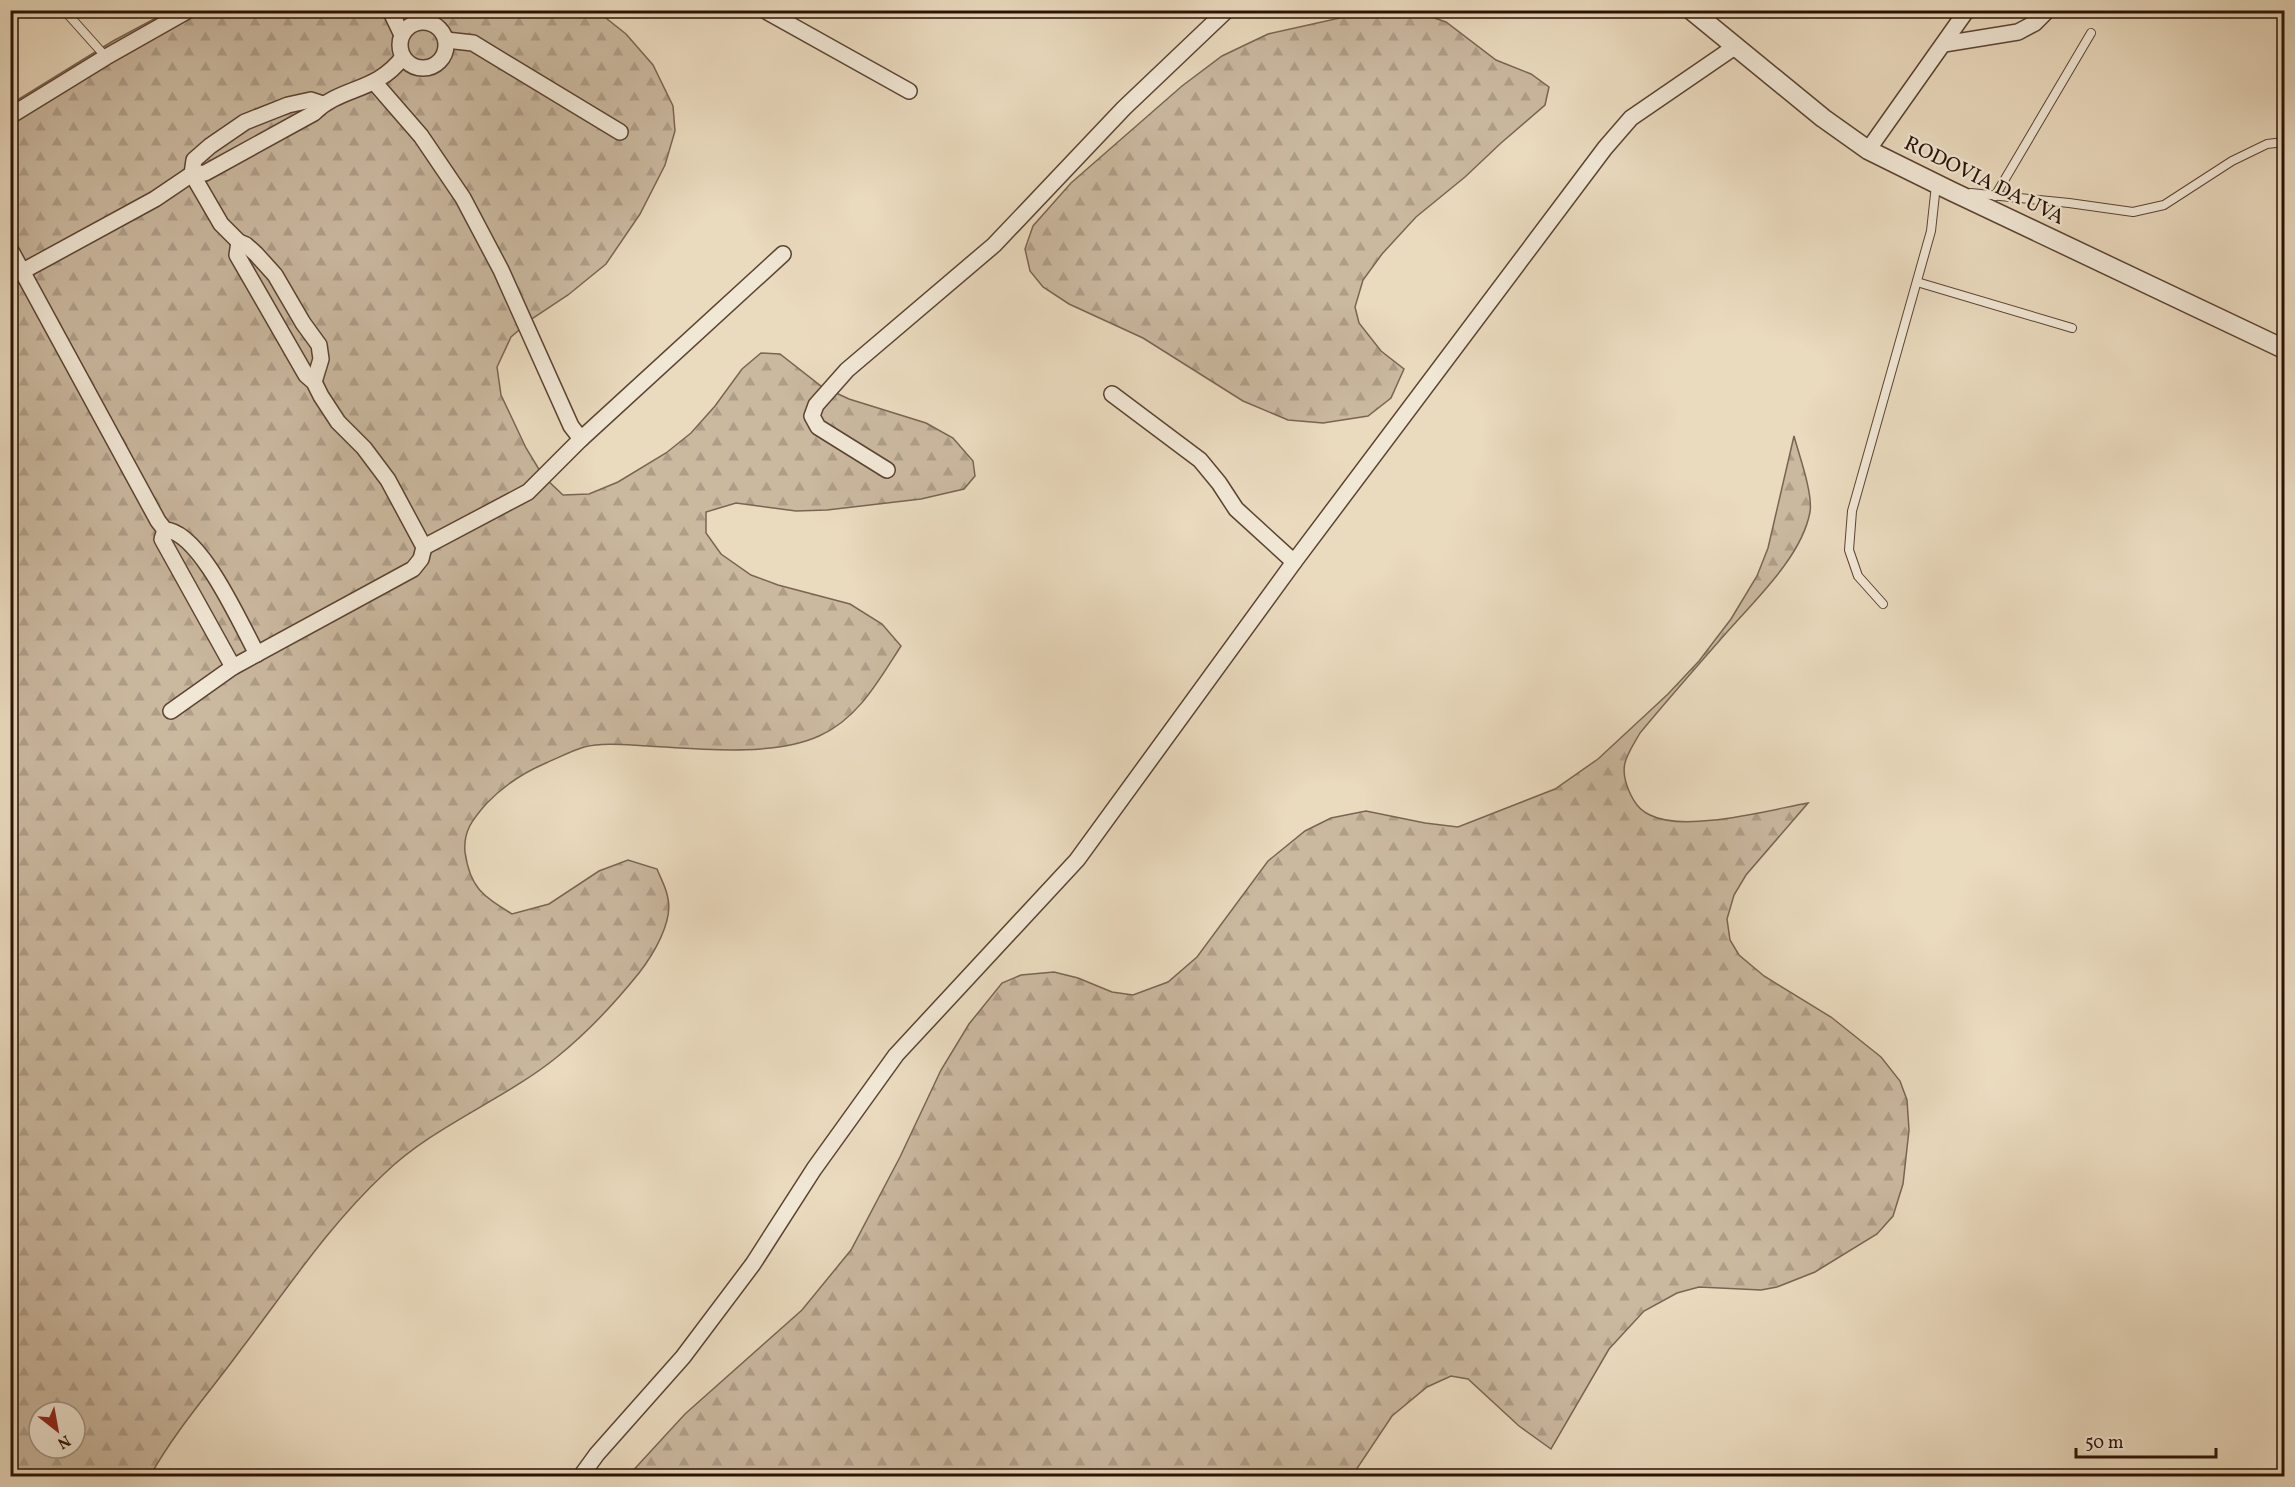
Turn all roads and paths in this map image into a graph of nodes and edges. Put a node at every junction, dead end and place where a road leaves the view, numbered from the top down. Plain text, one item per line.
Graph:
1 (64, 10) edge
2 (189, 10) edge
3 (390, 10) edge
4 (435, 10) edge
5 (764, 10) edge
6 (1227, 10) edge
7 (1691, 10) edge
8 (1967, 10) edge
9 (2048, 10) edge
10 (2091, 33) dead end
11 (442, 34) junction
12 (402, 35) junction
13 (1944, 44) junction
14 (1736, 46) junction
15 (106, 57) junction
16 (403, 57) junction
17 (375, 83) junction
18 (909, 91) dead end
19 (323, 104) junction
20 (10, 116) edge
21 (620, 132) dead end
22 (2284, 142) edge
23 (1868, 150) junction
24 (192, 174) junction
25 (1944, 188) junction
26 (1995, 196) junction
27 (238, 242) junction
28 (10, 249) edge
29 (783, 254) dead end
30 (22, 271) junction
31 (1917, 282) junction
32 (2072, 328) dead end
33 (2284, 349) edge
34 (314, 382) junction
35 (1112, 394) dead end
36 (581, 439) junction
37 (887, 471) dead end
38 (165, 530) junction
39 (424, 547) junction
40 (1294, 562) junction
41 (1883, 604) dead end
42 (257, 654) junction
43 (233, 667) junction
44 (171, 711) dead end
45 (581, 1476) edge

1 - 15 lane
2 - 15 street
3 - 12 street
4 - 11 street
5 - 18 street
6 - 37 street
7 - 14 street, RODOVIA DA UVA
8 - 13 street
9 - 13 street
10 - 26 lane
11 - 12 street
11 - 16 street
11 - 21 street
12 - 16 street
13 - 23 street
14 - 23 street, RODOVIA DA UVA
14 - 40 street
15 - 20 street
16 - 17 street
17 - 19 street
17 - 36 street
19 - 24 street
19 - 24 street
22 - 26 lane
23 - 25 street, RODOVIA DA UVA
24 - 27 street
24 - 30 street
25 - 26 lane
25 - 31 lane
25 - 33 street, RODOVIA DA UVA
27 - 34 street
27 - 34 street
28 - 30 street
29 - 36 street
30 - 38 street
31 - 32 lane
31 - 41 lane
34 - 39 street
35 - 40 street
36 - 39 street
38 - 42 street
38 - 43 street
39 - 42 street
40 - 45 street
42 - 43 street
43 - 44 street

